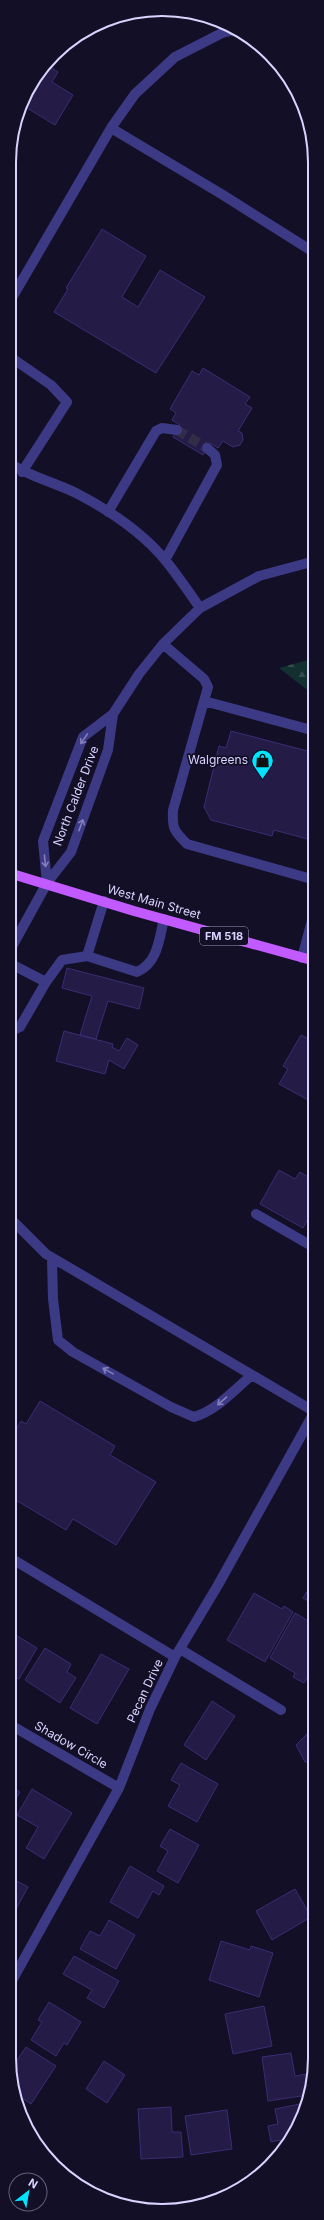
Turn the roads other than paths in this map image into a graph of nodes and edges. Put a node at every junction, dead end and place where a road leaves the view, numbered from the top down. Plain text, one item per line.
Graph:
1 (228, 32) edge
2 (111, 128) junction
3 (308, 249) edge
4 (16, 291) edge
5 (16, 361) edge
6 (177, 430) tunnel mouth
7 (207, 448) tunnel mouth
8 (16, 468) edge
9 (22, 472) junction
10 (108, 512) junction
11 (165, 560) junction
12 (308, 563) edge
13 (200, 608) junction
14 (163, 644) junction
15 (204, 701) junction
16 (113, 714) junction
17 (308, 729) edge
18 (16, 874) edge
19 (308, 878) edge
20 (47, 883) junction
21 (104, 901) junction
22 (164, 919) junction
23 (308, 935) edge
24 (16, 939) edge
25 (87, 956) junction
26 (302, 958) junction
27 (308, 959) edge
28 (16, 967) edge
29 (46, 982) junction
30 (16, 1029) edge
31 (256, 1214) dead end
32 (16, 1225) edge
33 (308, 1244) edge
34 (52, 1258) junction
35 (252, 1375) junction
36 (308, 1407) edge
37 (308, 1424) edge
38 (16, 1561) edge
39 (178, 1653) junction
40 (281, 1710) dead end
41 (16, 1728) edge
42 (119, 1788) junction
43 (16, 1973) edge

1 - 2 street
2 - 3 street
2 - 4 street
5 - 9 street
6 - 10 street
7 - 11 street
8 - 9 street
9 - 10 street
10 - 11 street
11 - 13 street
12 - 13 street, North Calder Drive
13 - 14 street, North Calder Drive
14 - 15 street
14 - 16 street, North Calder Drive
15 - 17 street
15 - 19 street
20 -> 16 street, North Calder Drive
16 -> 20 street, North Calder Drive
18 - 20 main road, West Main Street / FM 518
20 - 21 main road, West Main Street / FM 518
20 - 24 street
21 - 22 main road, West Main Street / FM 518
21 - 25 street
22 - 25 street
22 - 26 main road, West Main Street / FM 518
23 - 26 street
25 - 29 street
26 - 27 main road, West Main Street / FM 518
28 - 29 street
29 - 30 street
31 - 33 street
32 - 34 street
34 - 35 street
35 -> 34 street
35 - 36 street
37 - 39 street, Pecan Drive
38 - 39 street
39 - 40 street
39 - 42 street, Pecan Drive
41 - 42 street, Shadow Circle
42 - 43 street, Pecan Drive

